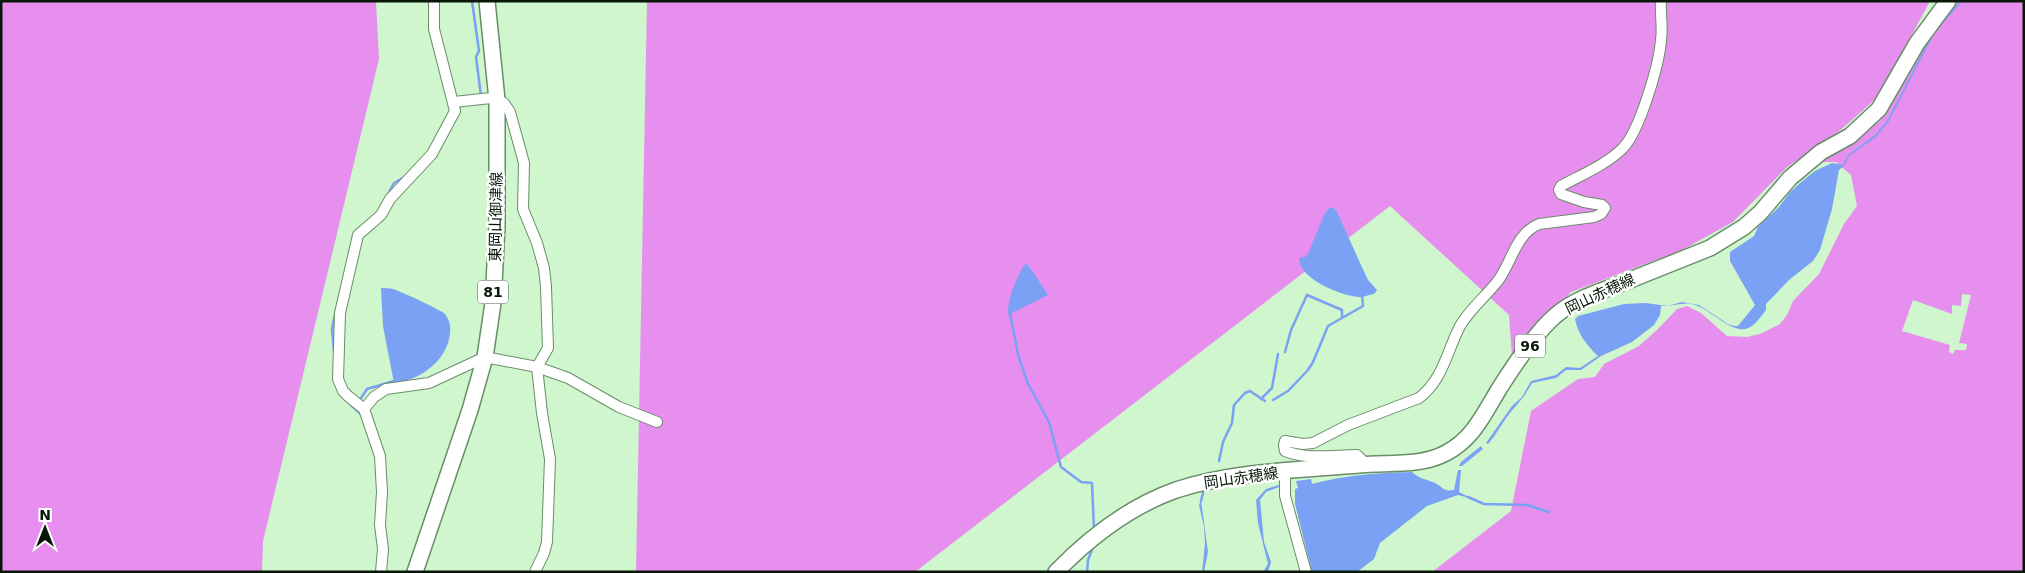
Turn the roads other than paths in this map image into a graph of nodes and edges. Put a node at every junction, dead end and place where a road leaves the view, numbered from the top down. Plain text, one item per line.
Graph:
1 (434, 1) edge
2 (487, 1) edge
3 (1662, 1) edge
4 (1948, 1) edge
5 (486, 99) junction
6 (455, 107) junction
7 (485, 357) junction
8 (538, 367) junction
9 (364, 409) junction
10 (657, 422) dead end
11 (1366, 464) junction
12 (1285, 472) junction
13 (381, 572) edge
14 (415, 572) edge
15 (535, 572) edge
16 (1056, 572) edge
17 (1306, 572) edge

1 - 6 street
2 - 5 main road, 東岡山御津線 / 81
3 - 11 street
4 - 11 main road, 岡山赤穂線 / 96
5 - 6 street
5 - 7 main road, 東岡山御津線 / 81
5 - 8 street
6 - 9 street
7 - 8 street
7 - 9 street
7 - 14 main road, 東岡山御津線 / 81
8 - 10 street
8 - 15 street
9 - 13 street
11 - 12 main road, 岡山赤穂線 / 96
12 - 16 main road, 岡山赤穂線 / 96
12 - 17 street

